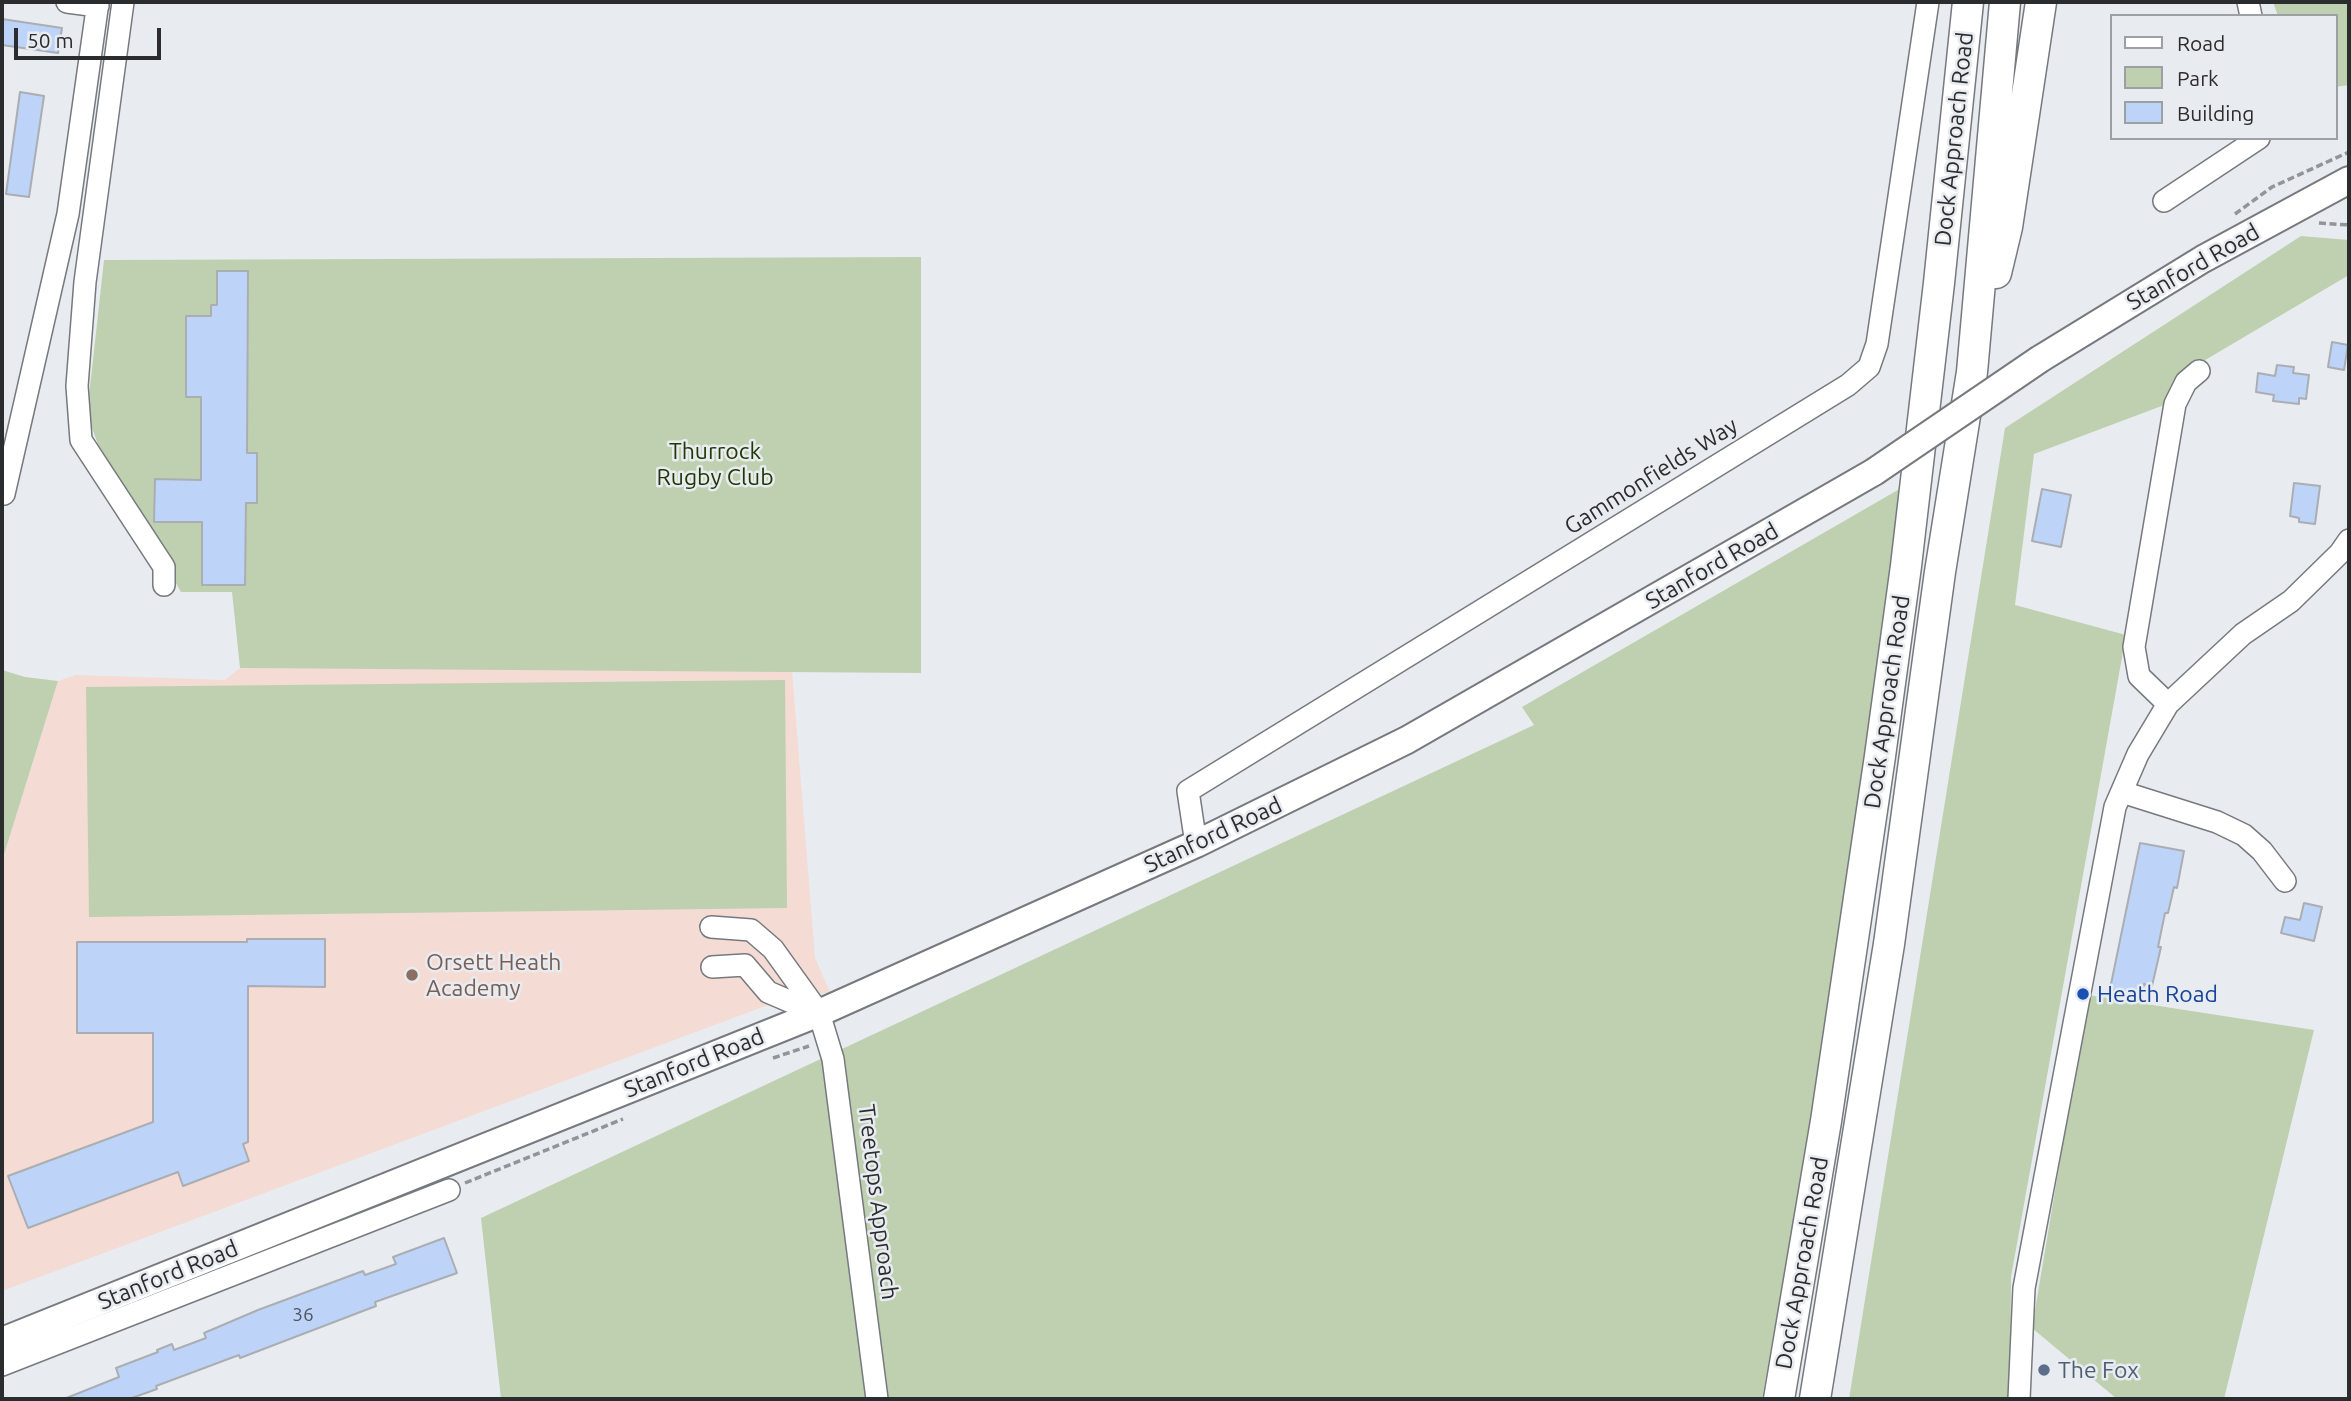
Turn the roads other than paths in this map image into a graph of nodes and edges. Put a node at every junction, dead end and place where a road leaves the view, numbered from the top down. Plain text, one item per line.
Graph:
1 (67, 2) edge
2 (122, 2) edge
3 (1928, 2) edge
4 (1968, 2) edge
5 (2005, 2) edge
6 (2040, 2) edge
7 (98, 4) edge
8 (2256, 140) edge
9 (2349, 180) edge
10 (2164, 201) dead end
11 (2199, 371) dead end
12 (1972, 372) junction
13 (2, 493) edge
14 (2349, 540) edge
15 (164, 585) dead end
16 (2168, 704) junction
17 (2122, 792) junction
18 (1196, 844) junction
19 (2285, 881) dead end
20 (711, 927) dead end
21 (751, 930) junction
22 (746, 965) junction
23 (712, 967) dead end
24 (819, 1013) junction
25 (449, 1190) road end
26 (2, 1341) edge
27 (2, 1365) edge
28 (877, 1399) edge
29 (1779, 1399) edge
30 (1815, 1399) edge
31 (2019, 1399) edge

1 - 7 street
2 - 15 street
3 - 18 street, Gammonfields Way
4 - 29 highway, Dock Approach Road
5 - 12 highway
6 - 12 highway
7 - 13 street
8 - 10 street
9 - 18 main road, Stanford Road, bridge
11 - 16 street
12 - 30 highway, Dock Approach Road
14 - 16 street
16 - 17 street
17 - 19 street
17 - 31 street
18 - 24 main road, Stanford Road
20 - 21 street
21 - 22 street
21 - 24 street, Treetops Approach
22 - 23 street
22 - 24 street
24 - 26 main road, Stanford Road
24 - 28 street, Treetops Approach
25 - 27 street

